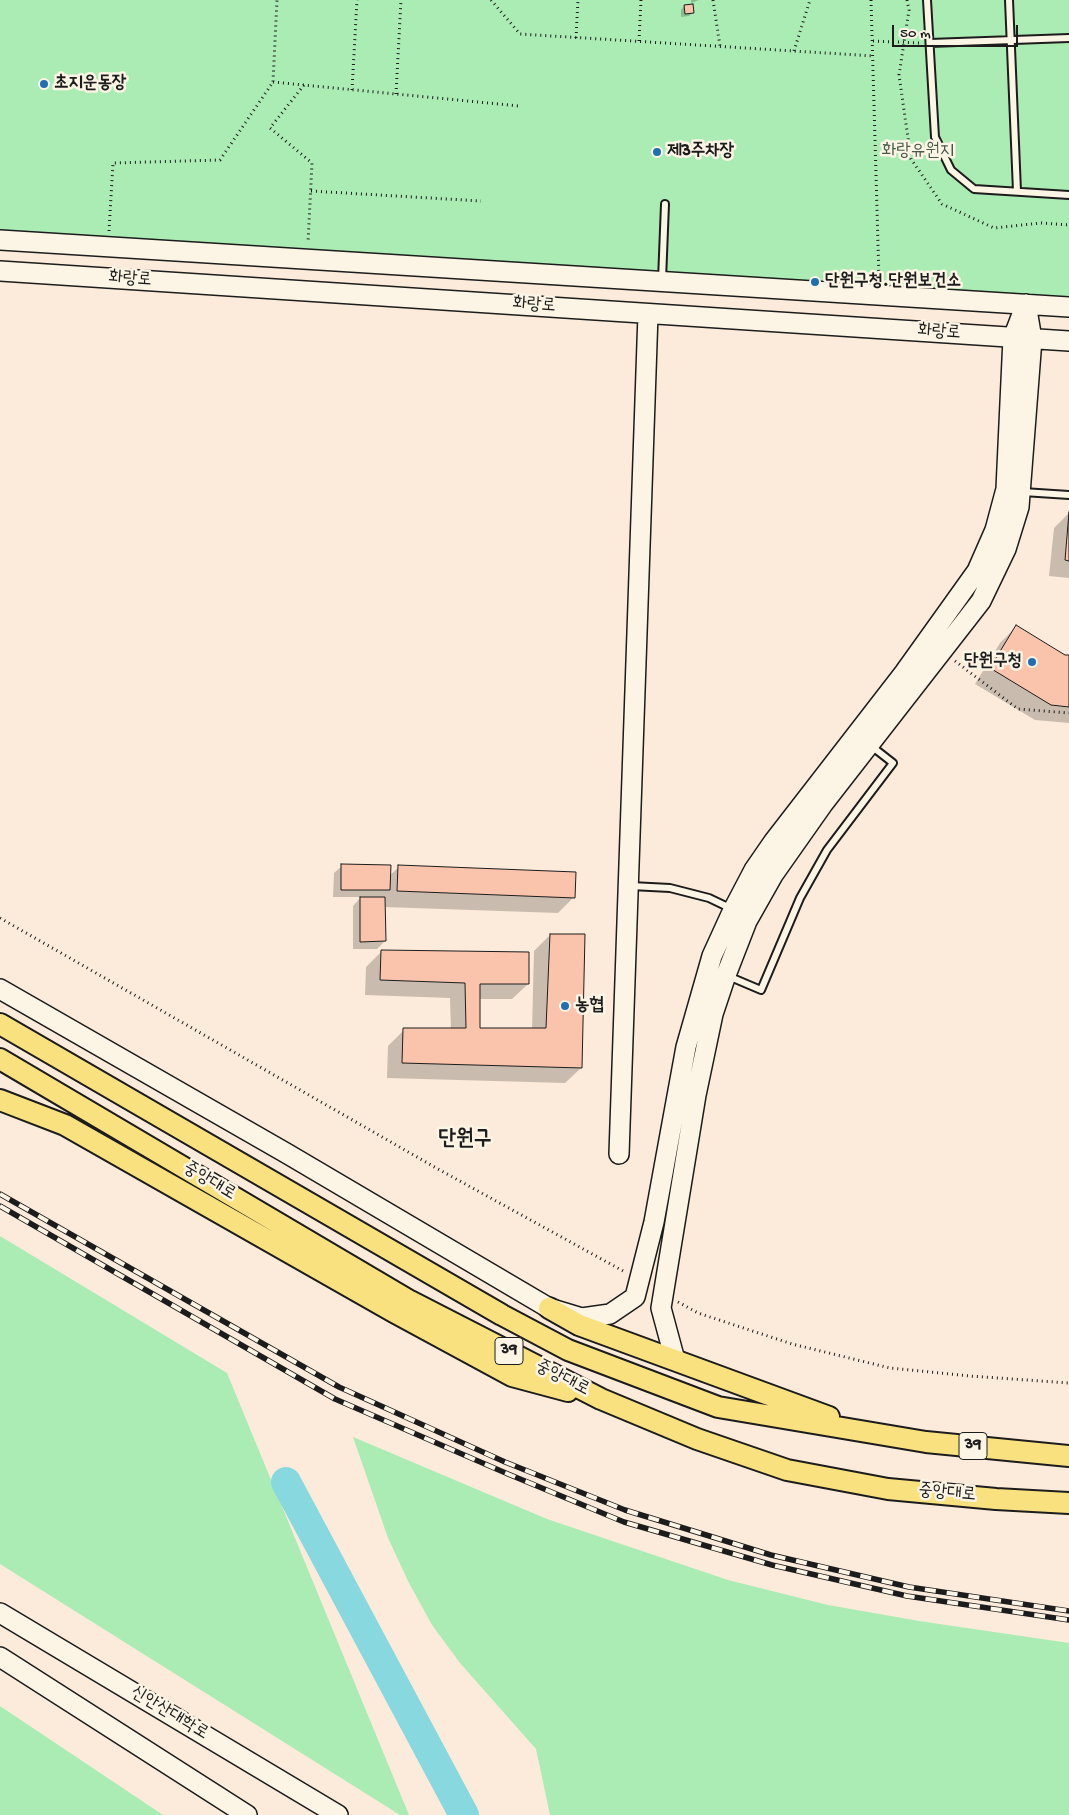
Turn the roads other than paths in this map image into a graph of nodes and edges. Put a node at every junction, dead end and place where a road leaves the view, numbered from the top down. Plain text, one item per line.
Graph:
1 (927, 0) edge
2 (1009, 0) edge
3 (1069, 38) edge
4 (1010, 40) junction
5 (930, 43) junction
6 (1017, 191) junction
7 (1069, 195) edge
8 (665, 204) dead end
9 (0, 240) edge
10 (0, 271) edge
11 (662, 282) junction
12 (1026, 304) junction
13 (1069, 307) edge
14 (648, 314) junction
15 (1013, 338) junction
16 (1032, 339) junction
17 (1069, 341) edge
18 (1020, 492) junction
19 (1069, 495) edge
20 (869, 744) junction
21 (629, 886) junction
22 (740, 915) junction
23 (726, 975) junction
24 (0, 989) edge
25 (0, 1024) edge
26 (0, 1059) edge
27 (0, 1087) edge
28 (0, 1100) edge
29 (65, 1125) junction
30 (620, 1154) dead end
31 (550, 1308) junction
32 (675, 1360) junction
33 (601, 1399) junction
34 (878, 1434) junction
35 (1069, 1456) edge
36 (1069, 1503) edge
37 (0, 1613) edge
38 (0, 1657) edge
39 (247, 1815) edge
40 (338, 1815) edge

1 - 5 lane
2 - 4 lane
3 - 4 lane
4 - 5 lane
4 - 6 lane
5 - 6 lane
6 - 7 lane
8 - 11 lane
9 - 11 street, 화랑로
10 - 14 street, 화랑로
11 - 12 street, 화랑로
12 - 13 street, 화랑로
12 - 15 street
12 - 16 street
14 - 15 street, 화랑로
14 - 21 street
15 - 16 street, 화랑로
15 - 22 street
16 - 17 street, 화랑로
16 - 18 street
18 - 19 lane
18 - 20 street
20 - 22 street
20 - 23 lane
21 - 22 lane
21 - 30 street
22 - 23 street
22 - 31 street
23 - 32 street
24 - 31 street
25 - 34 main road, 중앙대로 / 39
26 - 33 main road, 중앙대로 / 39
27 - 29 main road
28 - 29 main road
29 - 33 main road
31 - 32 main road
32 - 34 main road
33 - 36 main road, 중앙대로 / 39
34 - 35 main road, 중앙대로 / 39
37 - 40 street, 신안산대학로
38 - 39 street

